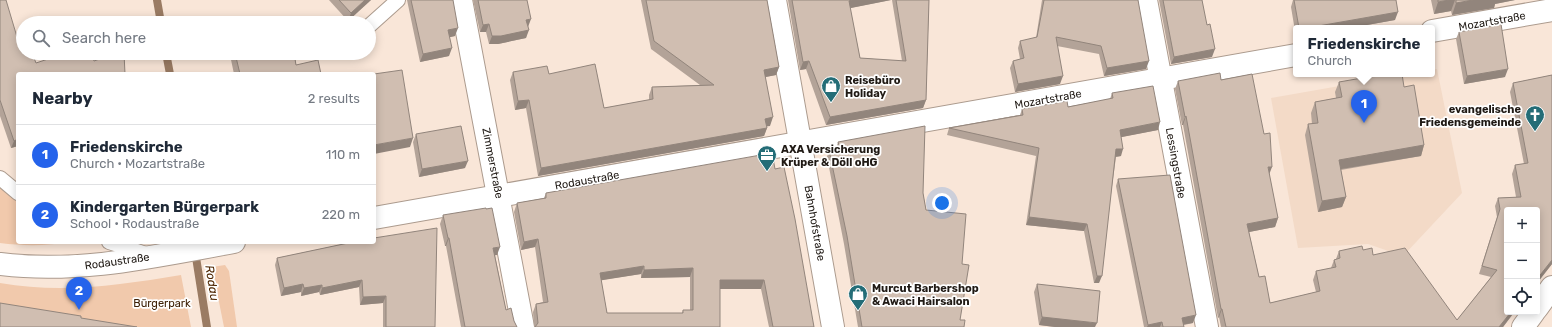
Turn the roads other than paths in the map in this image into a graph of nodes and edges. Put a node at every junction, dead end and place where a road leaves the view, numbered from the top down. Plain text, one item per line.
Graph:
1 (398, 0) edge
2 (461, 0) edge
3 (775, 0) edge
4 (1146, 0) edge
5 (1552, 10) edge
6 (376, 20) edge
7 (1435, 30) edge
8 (1293, 56) edge
9 (1161, 79) junction
10 (800, 142) junction
11 (0, 178) edge
12 (16, 191) edge
13 (499, 196) junction
14 (376, 218) edge
15 (115, 244) edge
16 (222, 244) edge
17 (154, 256) junction
18 (0, 264) edge
19 (1552, 287) edge
20 (1540, 304) edge
21 (1532, 315) edge
22 (523, 327) edge
23 (833, 327) edge
24 (1207, 327) edge
25 (1523, 327) edge

1 - 6 lane
2 - 13 street, Zimmerstraße
3 - 10 street, Bahnhofstraße
4 - 9 street, Lessingstraße
5 - 7 street, Mozartstraße
8 - 9 street, Mozartstraße
9 - 10 street, Mozartstraße
9 - 24 street, Lessingstraße
10 - 13 street, Rodaustraße
10 - 23 street, Bahnhofstraße
11 - 12 lane
13 - 14 street, Rodaustraße
13 - 22 street, Zimmerstraße
15 - 17 lane
16 - 17 street, Rodaustraße
17 - 18 street, Rodaustraße
19 - 20 street
21 - 25 street

